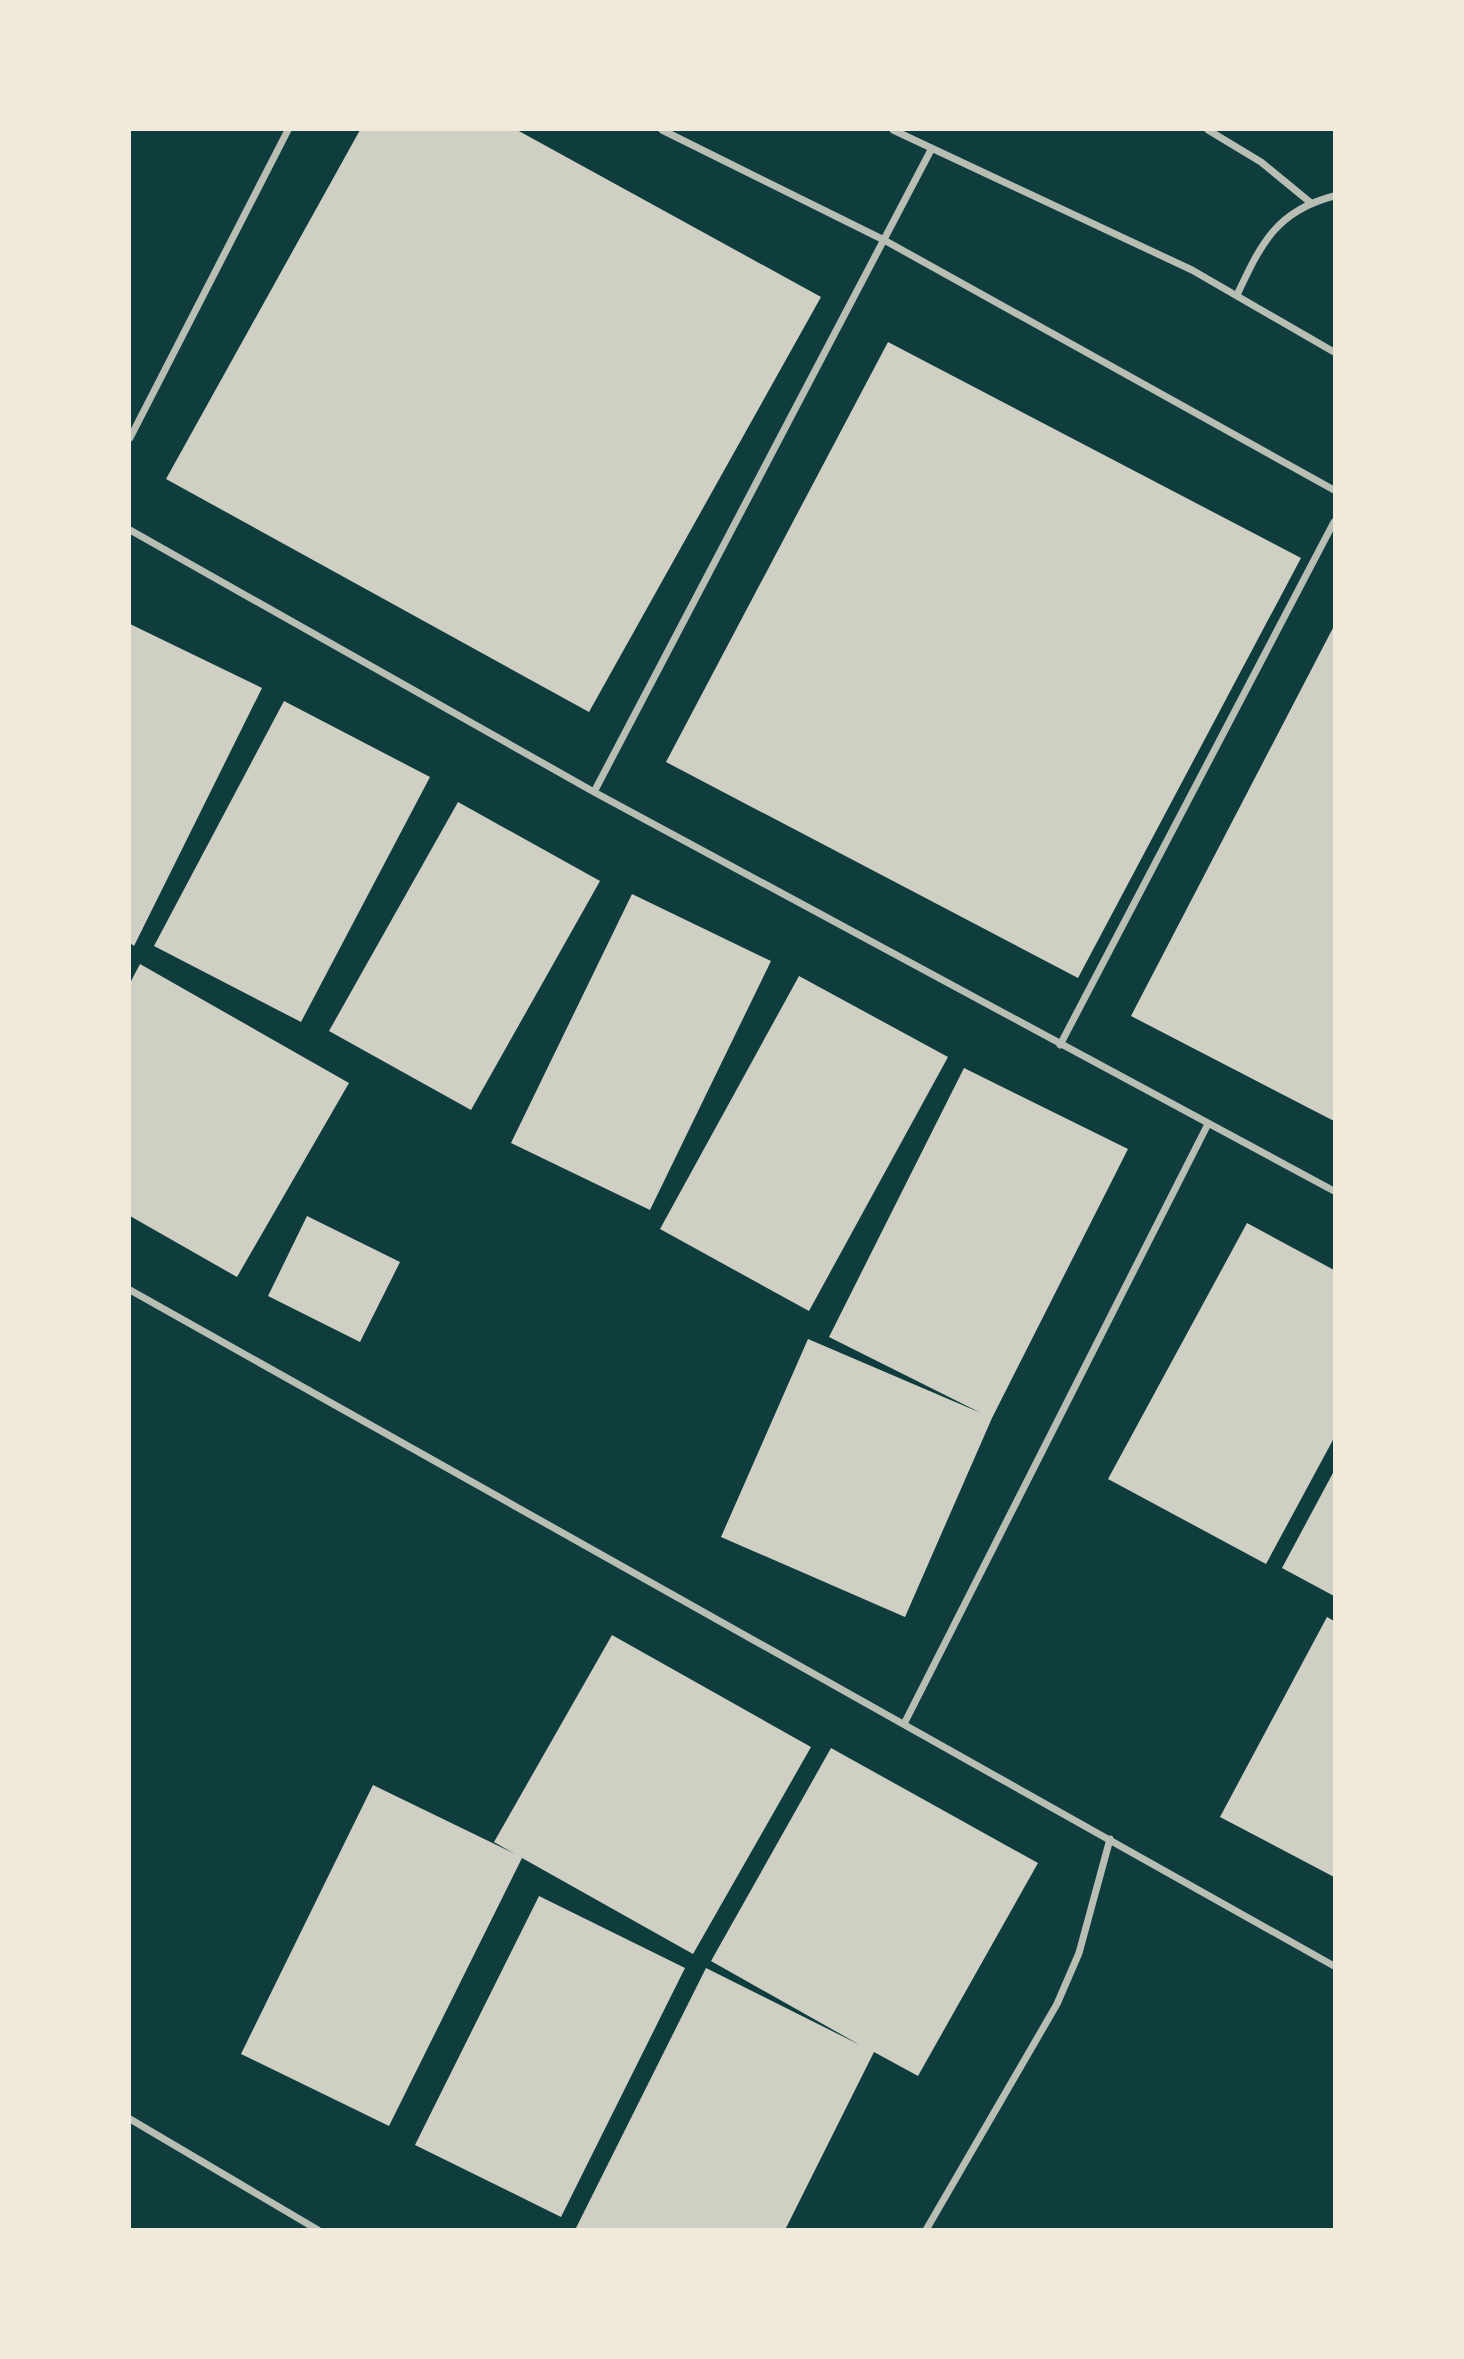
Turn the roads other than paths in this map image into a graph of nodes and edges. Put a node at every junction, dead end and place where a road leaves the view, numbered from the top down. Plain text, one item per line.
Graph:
1 (288, 130) edge
2 (662, 130) edge
3 (893, 130) edge
4 (1208, 130) edge
5 (932, 148) junction
6 (1335, 196) edge
7 (1311, 203) junction
8 (884, 240) junction
9 (1237, 295) junction
10 (1335, 352) edge
11 (130, 438) edge
12 (1335, 491) edge
13 (1335, 522) edge
14 (130, 530) edge
15 (594, 792) junction
16 (1060, 1045) junction
17 (1208, 1124) junction
18 (1335, 1191) edge
19 (130, 1290) edge
20 (905, 1722) junction
21 (1110, 1839) junction
22 (1335, 1966) edge
23 (130, 2119) edge
24 (318, 2230) edge
25 (926, 2230) edge

1 - 11 street
2 - 8 street
3 - 5 street
4 - 7 street
5 - 8 street
5 - 9 street
6 - 7 street
7 - 9 street
8 - 12 street
8 - 15 street
9 - 10 street
13 - 16 street
14 - 15 street
15 - 16 street
16 - 17 street
17 - 18 street
17 - 20 street
19 - 20 street
20 - 21 street
21 - 22 street
21 - 25 street
23 - 24 street

